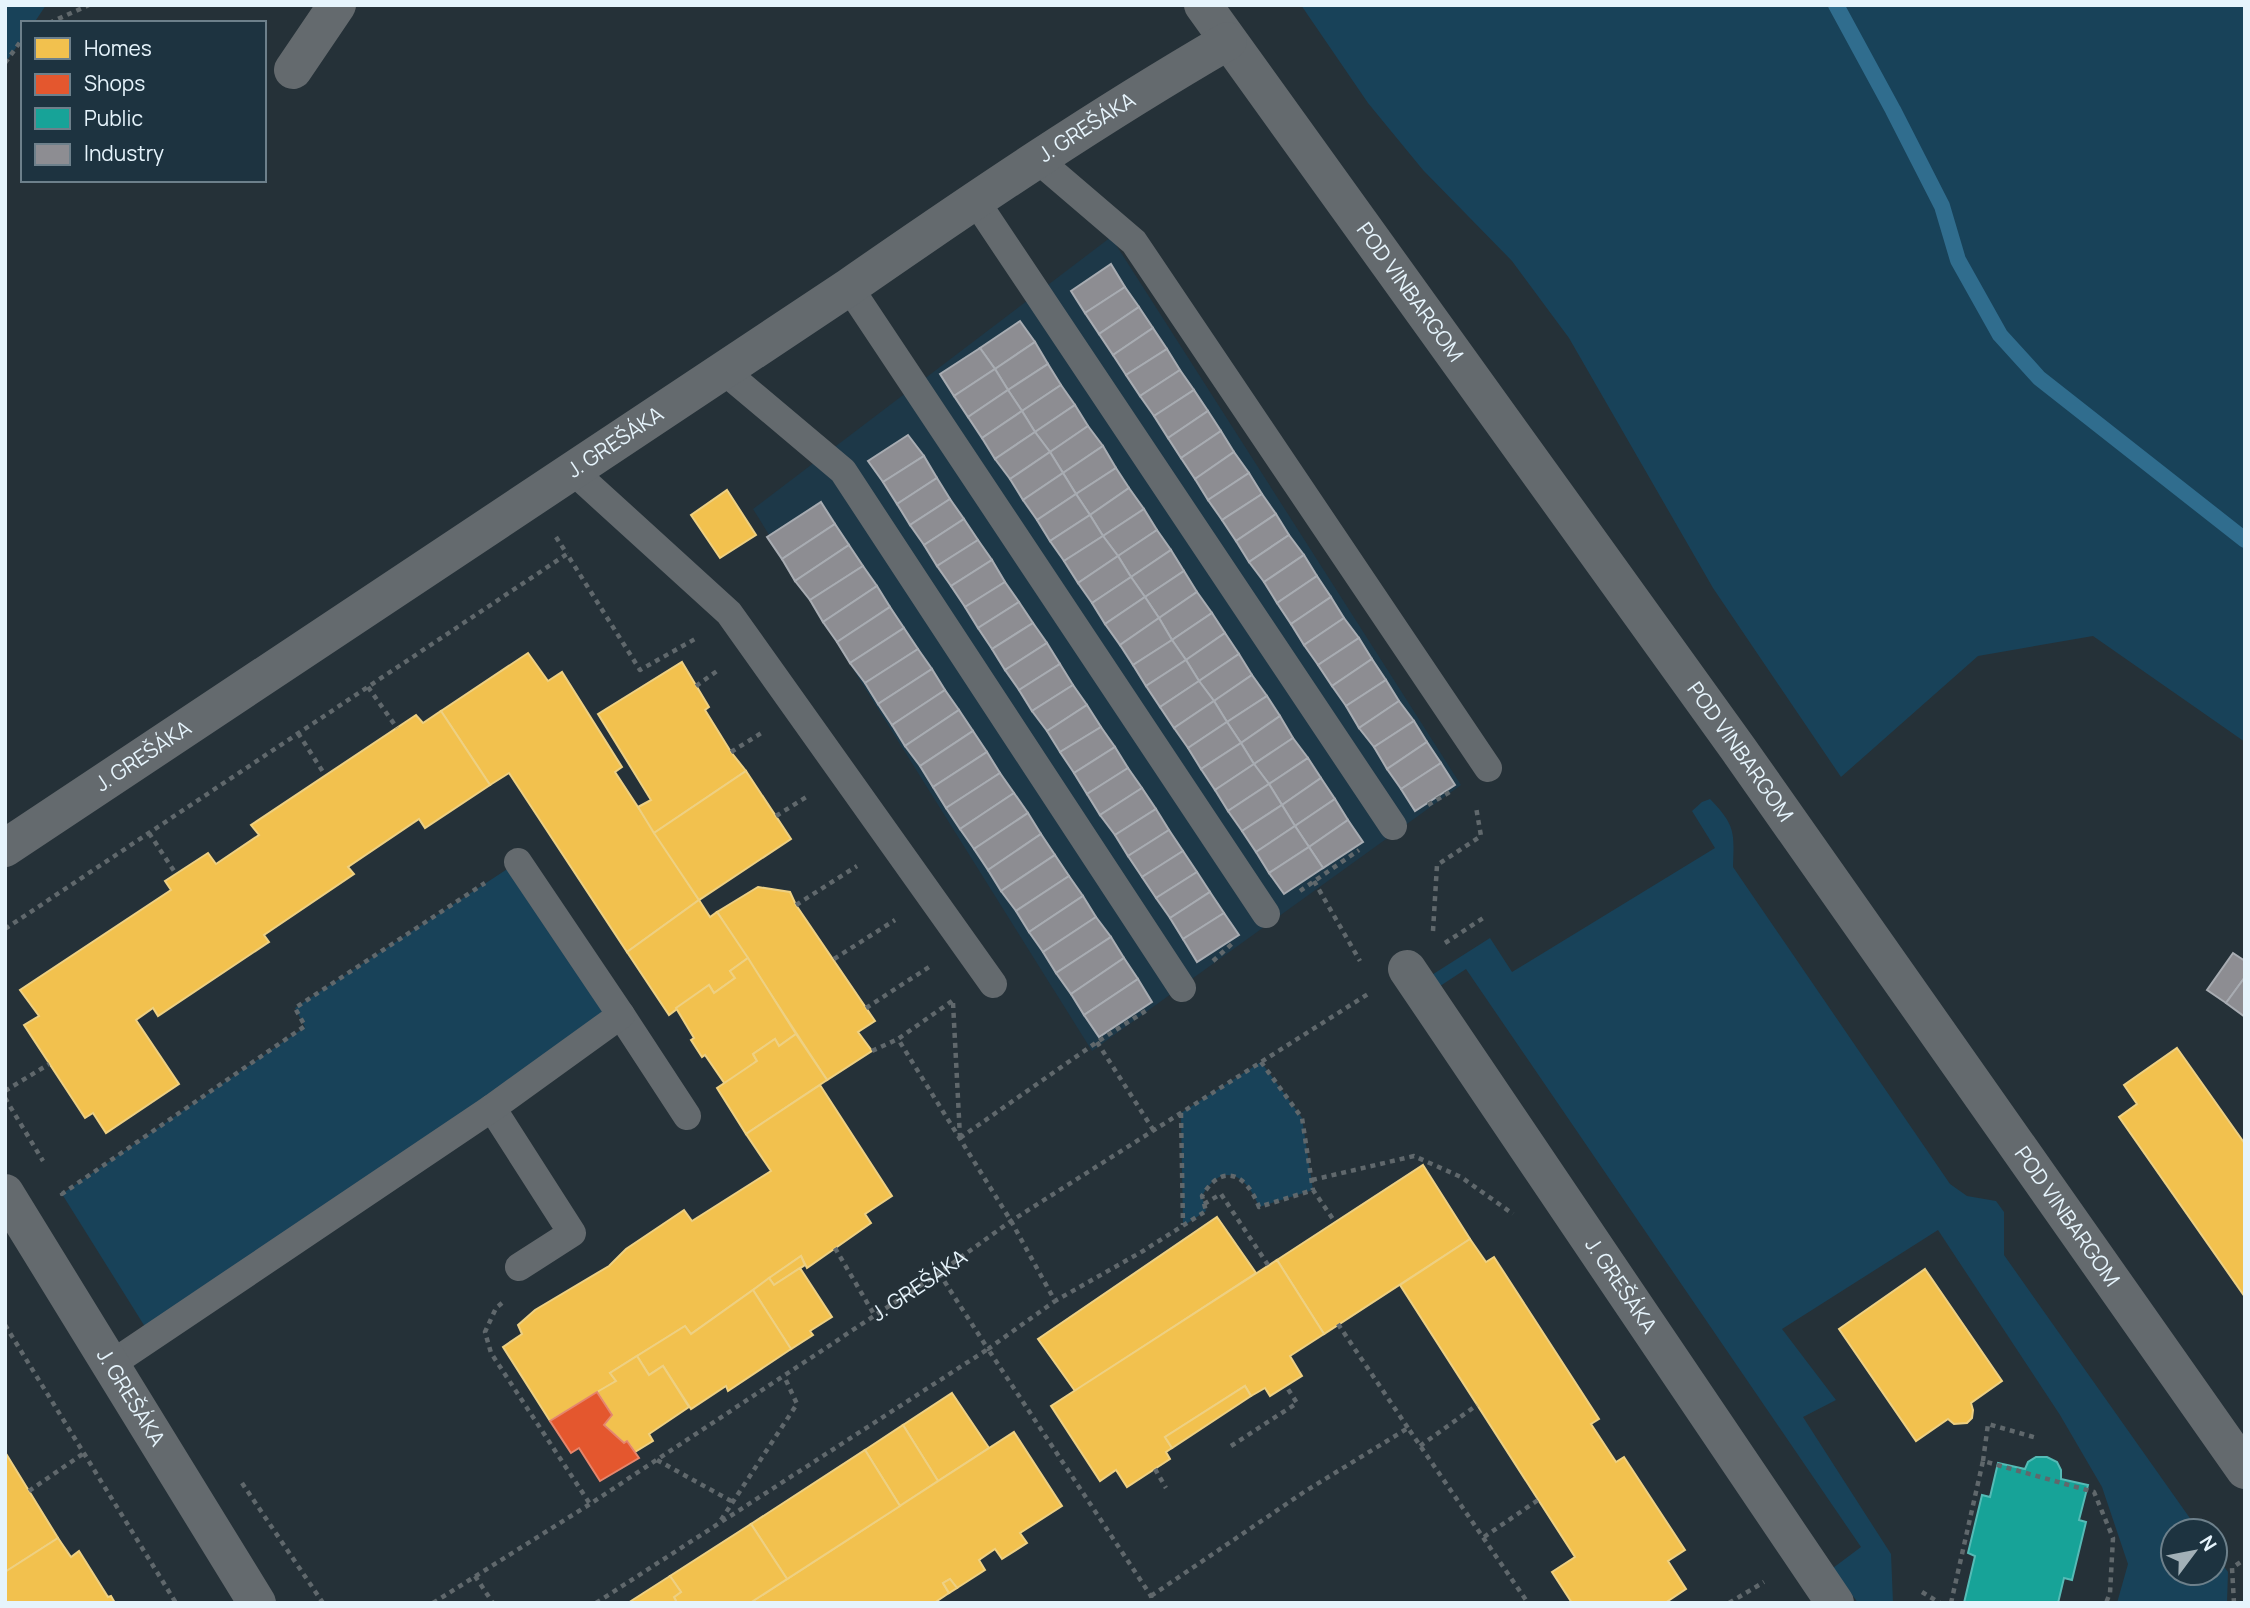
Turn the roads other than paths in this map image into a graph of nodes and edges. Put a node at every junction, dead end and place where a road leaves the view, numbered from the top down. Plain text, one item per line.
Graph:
1 (337, 5) edge
2 (1203, 5) edge
3 (1228, 41) junction
4 (293, 70) dead end
5 (1037, 159) junction
6 (975, 200) junction
7 (849, 287) junction
8 (723, 370) junction
9 (573, 471) junction
10 (1488, 768) dead end
11 (1393, 826) dead end
12 (5, 848) edge
13 (517, 862) road end
14 (1266, 914) dead end
15 (1405, 970) road end
16 (993, 984) road end
17 (1182, 988) dead end
18 (621, 1015) junction
19 (492, 1108) junction
20 (687, 1116) dead end
21 (5, 1193) edge
22 (519, 1267) dead end
23 (110, 1365) junction
24 (2245, 1469) edge
25 (257, 1603) edge
26 (1836, 1603) edge

1 - 4 street
2 - 3 street, POD VINBARGOM
3 - 5 street, J. GREŠÁKA
3 - 24 street, POD VINBARGOM
5 - 6 street, J. GREŠÁKA
5 - 10 lane
6 - 7 street, J. GREŠÁKA
6 - 11 lane
7 - 8 street, J. GREŠÁKA
7 - 14 lane
8 - 9 street, J. GREŠÁKA
8 - 17 lane
9 - 12 street, J. GREŠÁKA
9 - 16 lane
13 - 18 lane
15 - 26 street, J. GREŠÁKA
18 - 19 lane
18 - 20 lane
19 - 22 lane
19 - 23 lane
21 - 23 street, J. GREŠÁKA
23 - 25 street, J. GREŠÁKA

